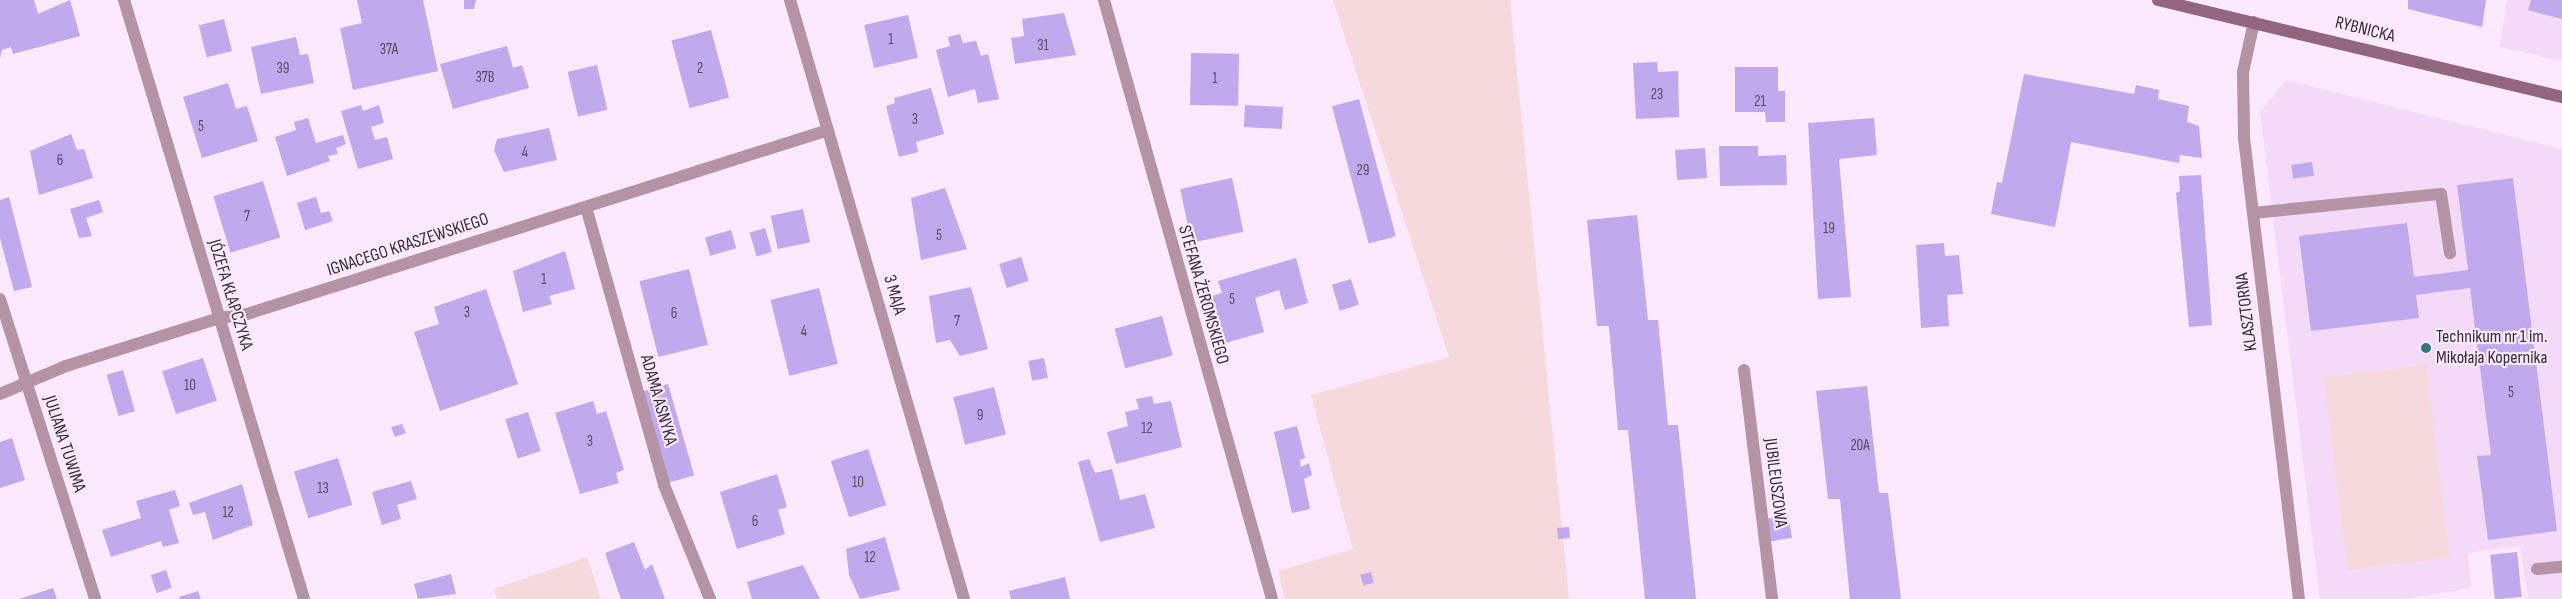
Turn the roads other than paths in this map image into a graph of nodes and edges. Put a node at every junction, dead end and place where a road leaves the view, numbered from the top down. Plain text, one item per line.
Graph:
1 (124, 0) edge
2 (790, 0) edge
3 (1104, 0) edge
4 (2158, 0) edge
5 (2254, 22) junction
6 (2562, 98) edge
7 (828, 130) junction
8 (586, 207) junction
9 (2253, 213) junction
10 (2450, 253) dead end
11 (0, 299) edge
12 (219, 318) junction
13 (1744, 370) dead end
14 (27, 384) junction
15 (0, 394) edge
16 (2562, 567) edge
17 (2537, 569) dead end
18 (95, 599) edge
19 (304, 599) edge
20 (710, 599) edge
21 (964, 599) edge
22 (1272, 599) edge
23 (1772, 599) edge
24 (2299, 599) edge

1 - 12 street, JÓZEFA KŁAPCZYKA
2 - 7 street, 3 MAJA
3 - 22 street, STEFANA ŻEROMSKIEGO
4 - 5 street, RYBNICKA
5 - 6 street, RYBNICKA
5 - 9 street, KLASZTORNA
7 - 8 street, IGNACEGO KRASZEWSKIEGO
7 - 21 street, 3 MAJA
8 - 12 street, IGNACEGO KRASZEWSKIEGO
8 - 20 street, ADAMA ASNYKA
9 - 10 street
9 - 24 street, KLASZTORNA
11 - 14 street, JULIANA TUWIMA
12 - 14 street, IGNACEGO KRASZEWSKIEGO
12 - 19 street, JÓZEFA KŁAPCZYKA
13 - 23 street, JUBILEUSZOWA
14 - 15 street, IGNACEGO KRASZEWSKIEGO
14 - 18 street, JULIANA TUWIMA
16 - 17 street

